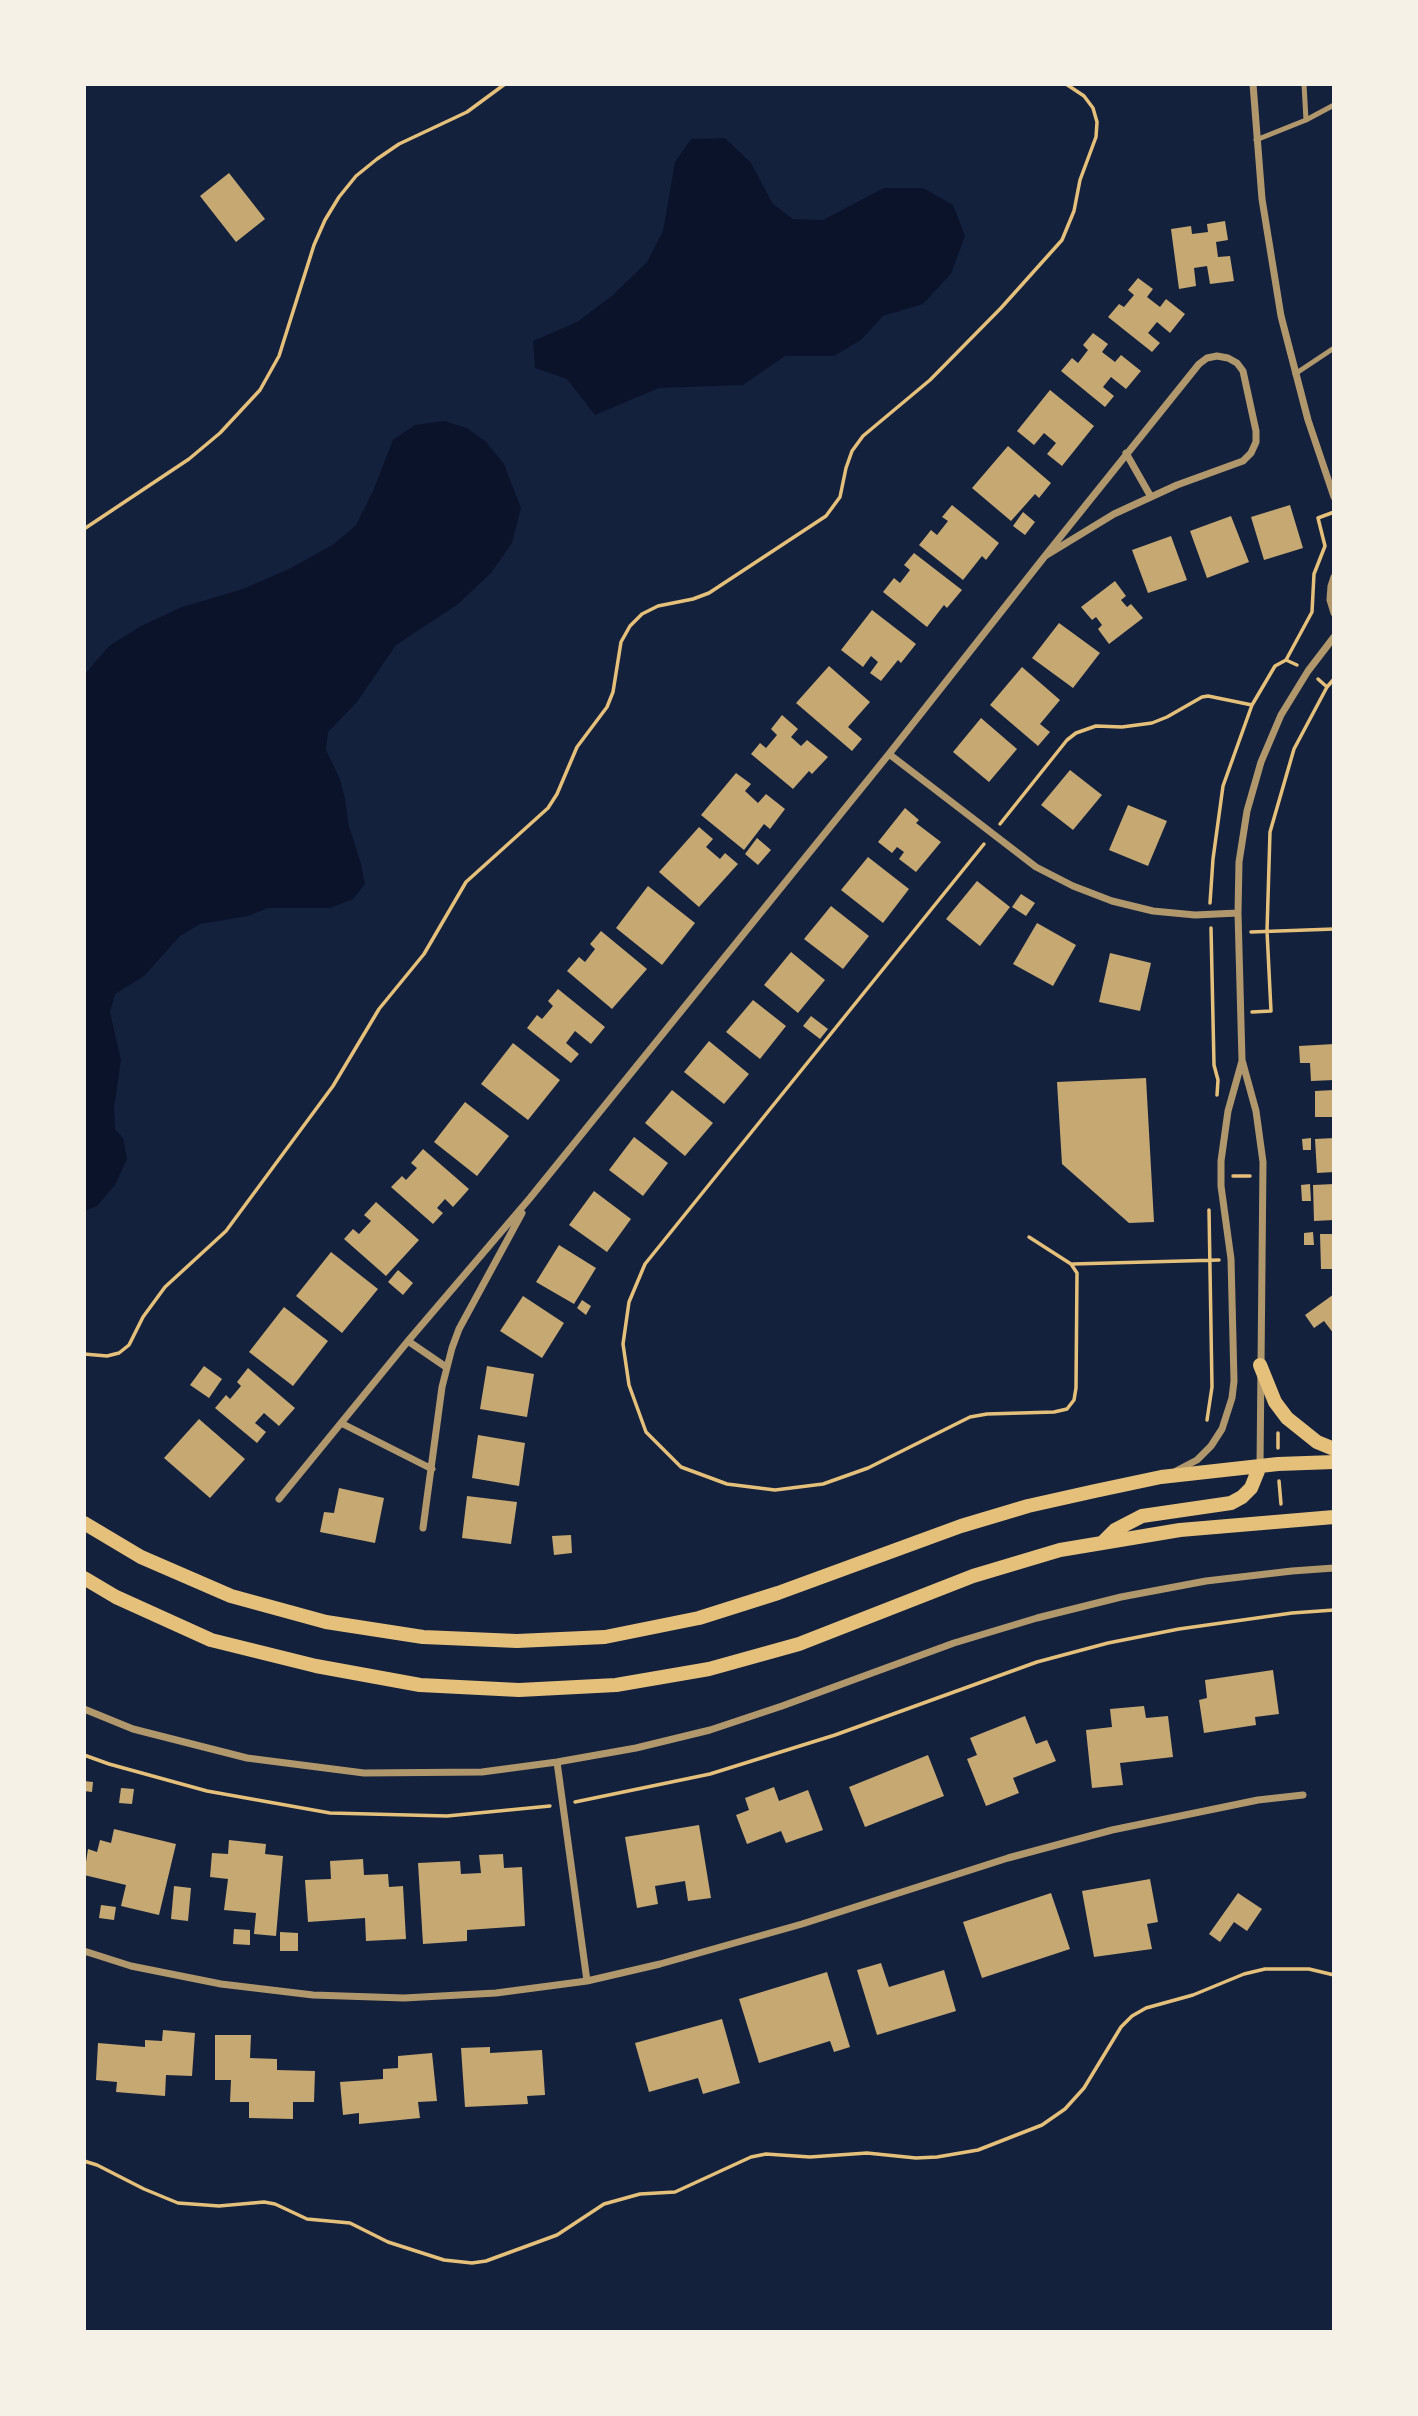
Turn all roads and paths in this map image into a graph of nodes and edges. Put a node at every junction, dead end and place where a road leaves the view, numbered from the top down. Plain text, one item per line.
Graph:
1 (505, 84) edge
2 (1066, 84) edge
3 (1253, 84) edge
4 (1304, 84) edge
5 (1334, 105) edge
6 (1306, 120) junction
7 (1256, 140) junction
8 (1334, 348) edge
9 (1295, 374) junction
10 (1126, 453) junction
11 (1151, 497) junction
12 (1334, 497) edge
13 (1334, 512) edge
14 (84, 529) edge
15 (1045, 556) junction
16 (1334, 577) edge
17 (1334, 613) edge
18 (1334, 637) edge
19 (1286, 660) junction
20 (1308, 671) junction
21 (1334, 679) edge
22 (1326, 687) junction
23 (1252, 705) junction
24 (889, 754) junction
25 (993, 834) junction
26 (1238, 913) junction
27 (1210, 914) junction
28 (1334, 929) edge
29 (1267, 931) junction
30 (1238, 932) junction
31 (1241, 1012) junction
32 (1242, 1060) junction
33 (1216, 1102) dead end
34 (1221, 1176) junction
35 (1263, 1176) junction
36 (530, 1198) junction
37 (1209, 1202) dead end
38 (1029, 1237) dead end
39 (1231, 1259) junction
40 (1211, 1260) junction
41 (1071, 1264) junction
42 (408, 1341) junction
43 (84, 1354) edge
44 (1260, 1365) junction
45 (446, 1367) junction
46 (1206, 1420) dead end
47 (341, 1423) junction
48 (1334, 1449) edge
49 (1334, 1462) edge
50 (1260, 1466) junction
51 (432, 1469) junction
52 (1161, 1477) junction
53 (279, 1499) dead end
54 (1334, 1517) edge
55 (84, 1523) edge
56 (423, 1528) dead end
57 (1104, 1541) junction
58 (1334, 1568) edge
59 (84, 1578) edge
60 (84, 1709) edge
61 (557, 1762) junction
62 (1303, 1795) dead end
63 (84, 1951) edge
64 (1334, 1975) edge
65 (587, 1981) junction
66 (84, 2161) edge

1 - 14 path
2 - 43 path
3 - 7 street
4 - 6 lane
5 - 6 lane
6 - 7 lane
7 - 9 street
8 - 9 lane
9 - 12 street
10 - 11 street
10 - 11 street
10 - 15 street
11 - 15 street
13 - 19 path
15 - 24 street
16 - 17 street
18 - 20 street
19 - 20 path
19 - 23 path
20 - 22 path
20 - 26 street
21 - 22 path
22 - 29 path
23 - 25 path
23 - 27 path
24 - 25 street
24 - 36 street
25 - 27 street
25 - 41 path
26 - 27 street
26 - 30 street
27 - 33 path
28 - 29 path
29 - 30 path
29 - 31 path
30 - 31 street
31 - 32 street
32 - 34 street
32 - 35 street
34 - 35 path
34 - 39 street
35 - 44 street
36 - 42 street
36 - 45 street
37 - 40 path
38 - 41 path
39 - 40 path
39 - 52 street
40 - 41 path
40 - 46 path
42 - 45 street
42 - 47 street
44 - 48 main road
44 - 50 street
45 - 51 street
47 - 51 street
47 - 53 street
49 - 50 main road
50 - 52 main road
50 - 57 main road
51 - 56 street
52 - 55 main road
54 - 57 main road
57 - 59 main road
58 - 61 street
60 - 61 street
61 - 65 street
62 - 65 street
63 - 65 street
64 - 66 path

